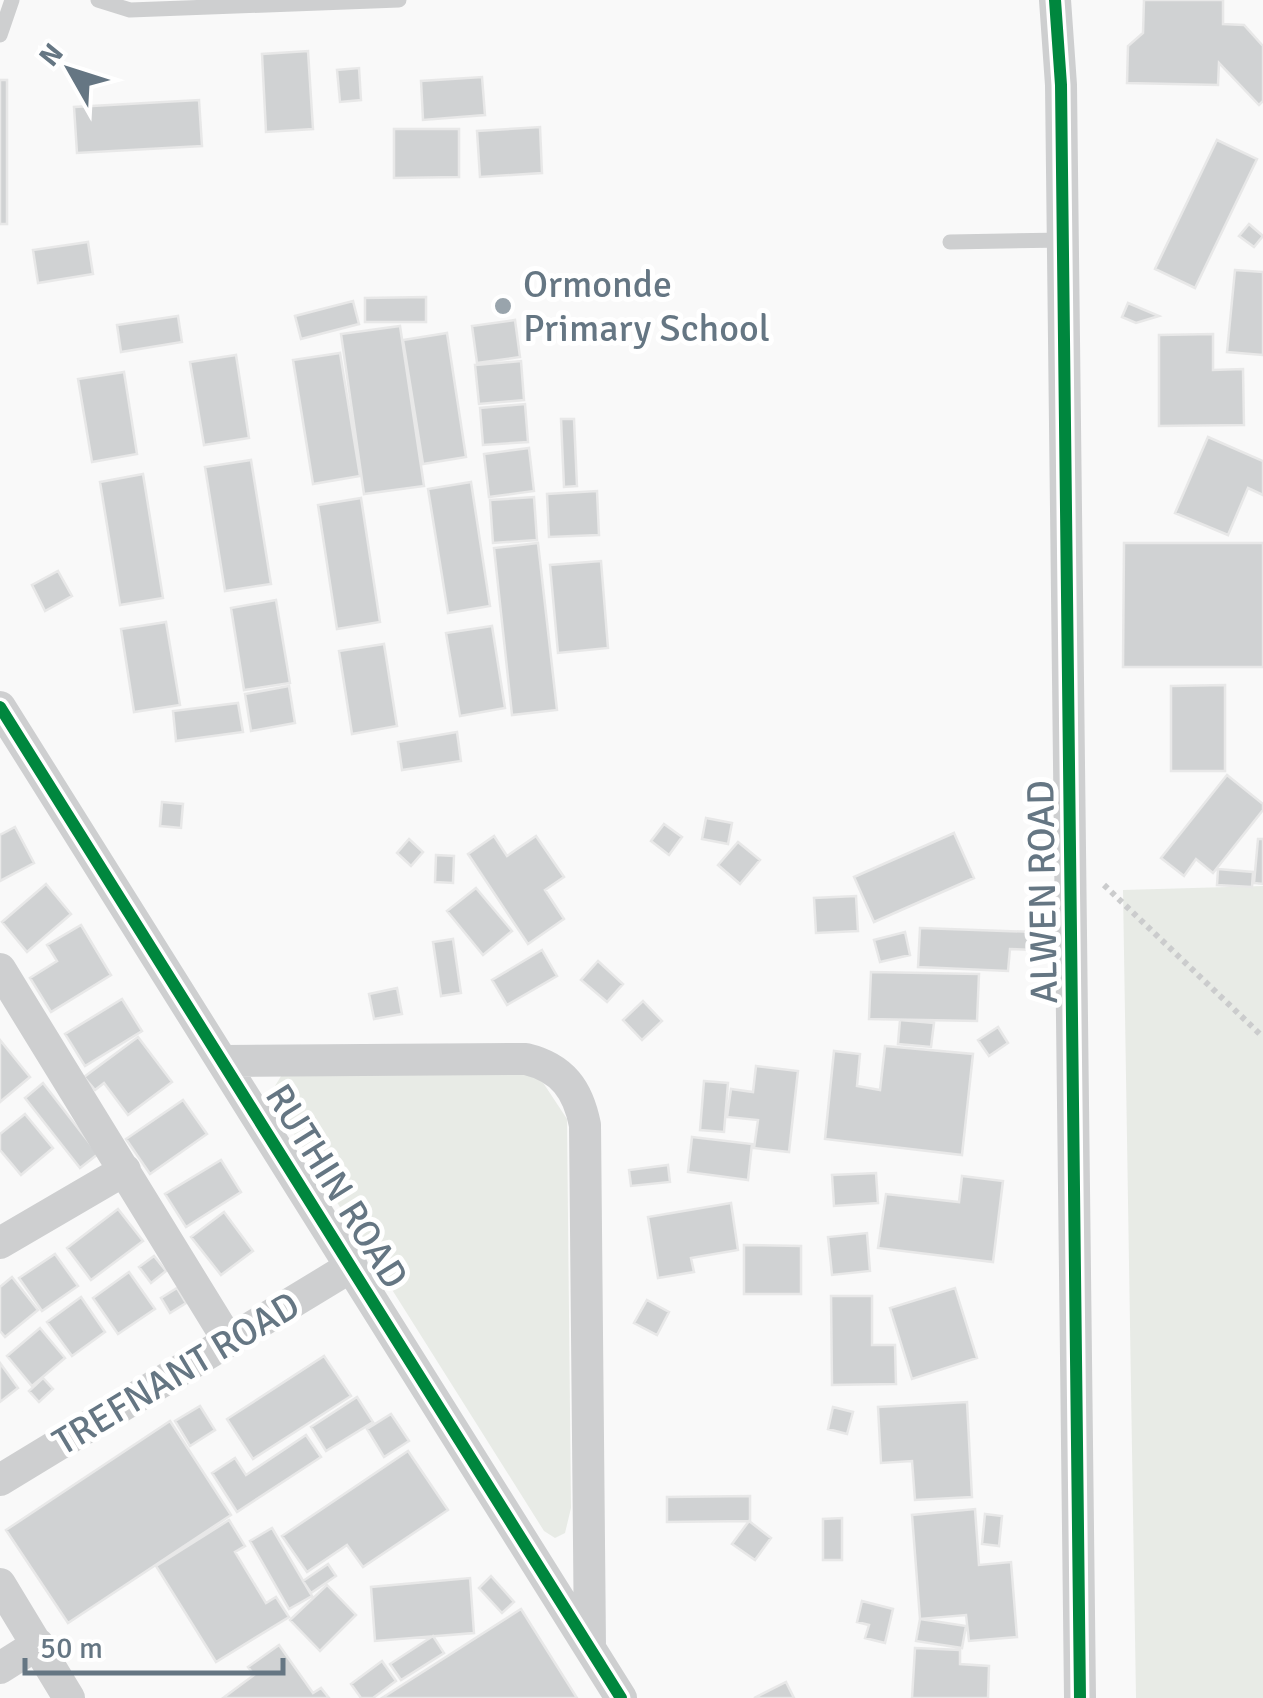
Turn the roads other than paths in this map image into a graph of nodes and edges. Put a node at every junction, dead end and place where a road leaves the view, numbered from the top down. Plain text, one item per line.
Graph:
1 (12, 0) edge
2 (98, 0) edge
3 (400, 0) edge
4 (1055, 0) edge
5 (1068, 0) edge
6 (0, 35) edge
7 (1061, 85) junction
8 (1064, 240) junction
9 (950, 242) dead end
10 (2, 714) edge
11 (0, 969) edge
12 (225, 1061) junction
13 (126, 1170) junction
14 (0, 1243) edge
15 (352, 1266) junction
16 (228, 1340) junction
17 (0, 1480) edge
18 (0, 1584) edge
19 (38, 1644) junction
20 (590, 1647) junction
21 (0, 1668) edge
22 (69, 1698) edge
23 (621, 1698) edge
24 (1080, 1698) edge

1 - 6 lane
2 - 3 lane
4 - 7 street, ALWEN ROAD
5 - 7 street, ALWEN ROAD
7 - 8 street, ALWEN ROAD
8 - 9 lane
8 - 24 street, ALWEN ROAD
10 - 12 street, RUTHIN ROAD
11 - 13 street
12 - 15 street, RUTHIN ROAD
12 - 20 street, RUTHIN ROAD
13 - 14 street
13 - 16 street
15 - 16 street, TREFNANT ROAD
15 - 20 street, RUTHIN ROAD
16 - 17 street, TREFNANT ROAD
18 - 19 street
19 - 21 street
19 - 22 street
20 - 23 street, RUTHIN ROAD

